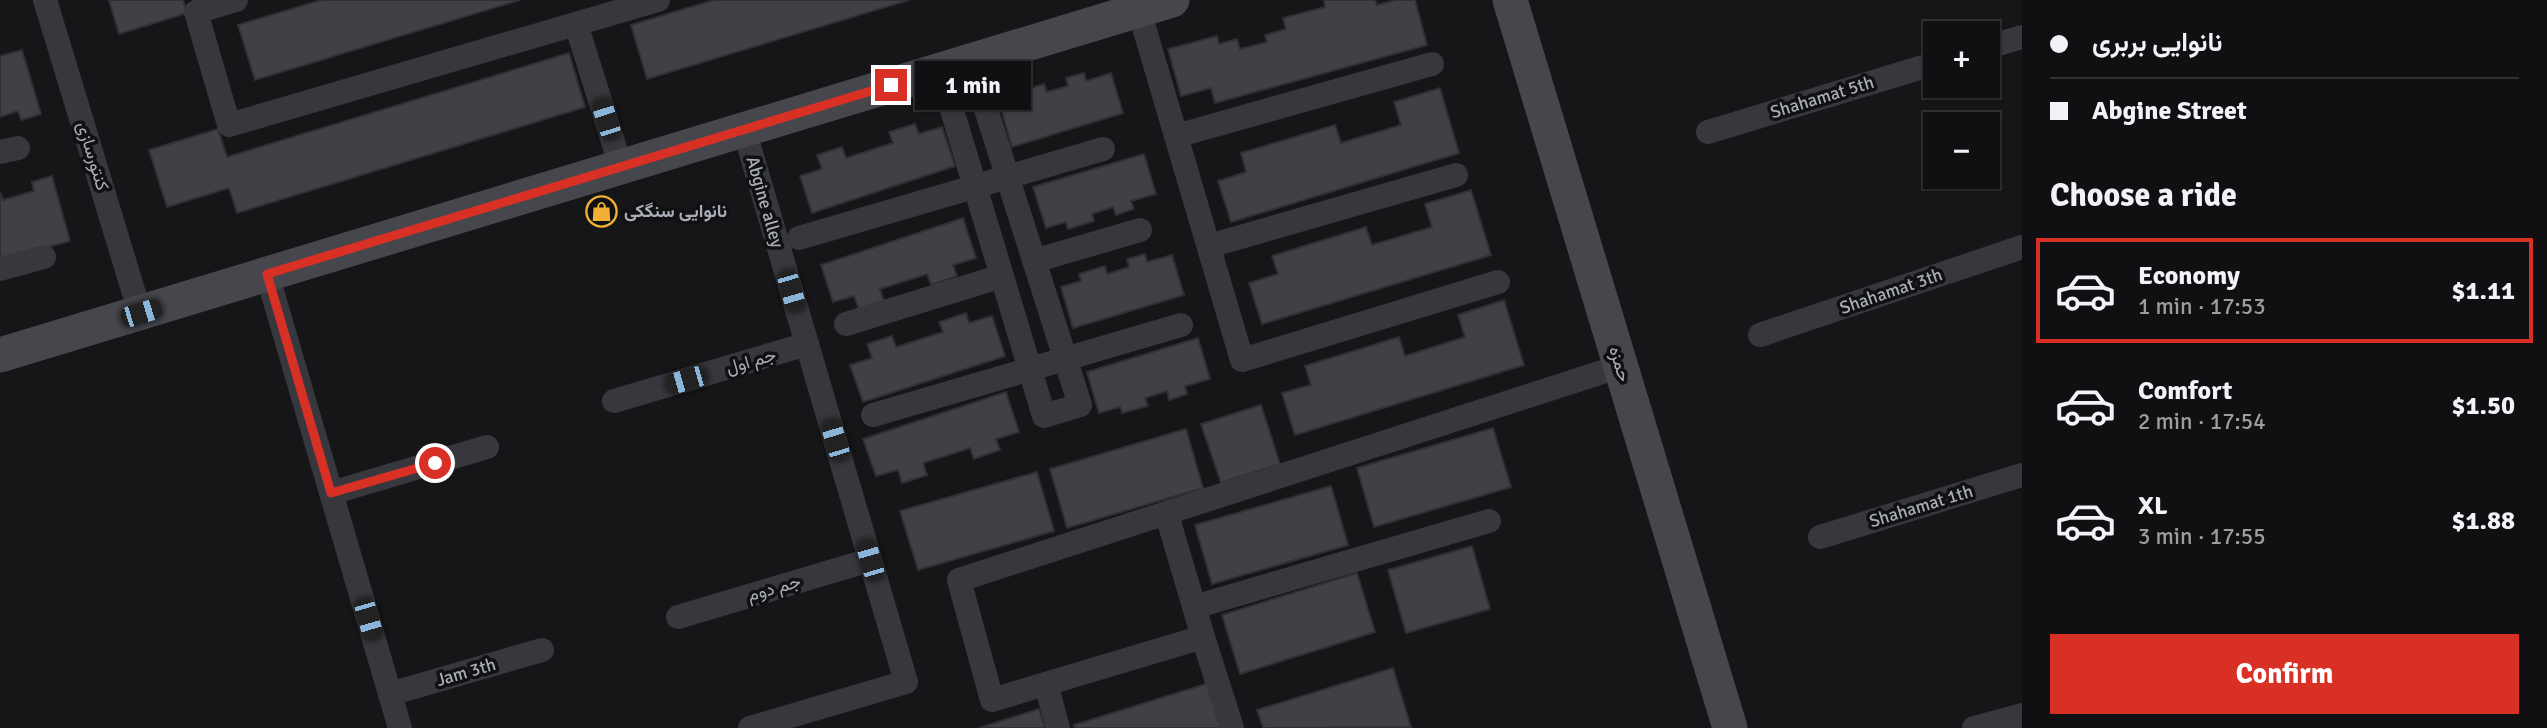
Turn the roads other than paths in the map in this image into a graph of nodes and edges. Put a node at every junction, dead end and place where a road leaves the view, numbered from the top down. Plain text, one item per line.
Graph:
1 (45, 0) edge
2 (236, 0) edge
3 (658, 0) edge
4 (1172, 0) edge
5 (1510, 0) edge
6 (1138, 5) edge
7 (576, 24) junction
8 (2022, 37) edge
9 (2000, 43) edge
10 (1432, 64) dead end
11 (956, 66) junction
12 (1923, 67) edge
13 (744, 130) junction
14 (1708, 132) dead end
15 (1176, 136) junction
16 (1103, 149) dead end
17 (621, 167) junction
18 (1456, 174) dead end
19 (1008, 177) junction
20 (975, 187) junction
21 (1140, 230) dead end
22 (799, 238) dead end
23 (1209, 246) junction
24 (2022, 247) edge
25 (44, 257) dead end
26 (1034, 261) junction
27 (0, 269) edge
28 (267, 274) junction
29 (1002, 276) junction
30 (1497, 282) dead end
31 (141, 313) junction
32 (846, 324) dead end
33 (1181, 325) dead end
34 (1760, 335) dead end
35 (807, 344) junction
36 (0, 355) edge
37 (1066, 360) junction
38 (1621, 366) junction
39 (1030, 370) junction
40 (614, 401) dead end
41 (873, 415) dead end
42 (487, 447) dead end
43 (2022, 475) edge
44 (331, 493) junction
45 (1167, 514) junction
46 (1489, 521) dead end
47 (1820, 537) dead end
48 (870, 560) junction
49 (1194, 607) junction
50 (678, 617) dead end
51 (1203, 637) junction
52 (542, 650) dead end
53 (1046, 684) junction
54 (390, 694) junction
55 (2022, 715) edge
56 (400, 728) edge
57 (750, 728) edge
58 (1058, 728) edge
59 (1232, 728) edge
60 (1730, 728) edge
61 (1974, 728) edge

1 - 31 street, کنتورسازی
2 - 7 street
3 - 7 street
4 - 6 street
5 - 38 street, حمزه
6 - 11 street
6 - 15 street
7 - 17 street
8 - 9 street
10 - 15 street
11 - 13 street
11 - 19 street
11 - 20 street
12 - 14 street, Shahamat 5th
13 - 17 street
13 - 35 street, Abgine alley
15 - 23 street
16 - 19 street
17 - 28 street
18 - 23 street
19 - 20 street
19 - 26 street
20 - 22 street
20 - 29 street
21 - 26 street
23 - 30 street
24 - 34 street, Shahamat 3th
25 - 27 street
26 - 37 street
28 - 31 street
28 - 44 street
29 - 32 street
29 - 39 street
31 - 36 street
33 - 37 street
35 - 40 street, جم اول
35 - 48 street, Abgine alley
37 - 39 street
37 - 39 street
38 - 45 street
38 - 60 street, حمزه
39 - 41 street
42 - 44 street
43 - 47 street, Shahamat 1th
44 - 54 street
45 - 49 street
45 - 53 street
46 - 49 street
48 - 50 street, جم دوم
48 - 57 street, Abgine alley
49 - 51 street
51 - 53 street
51 - 59 street
52 - 54 street, Jam 3th
53 - 58 street
54 - 56 street
55 - 61 street

